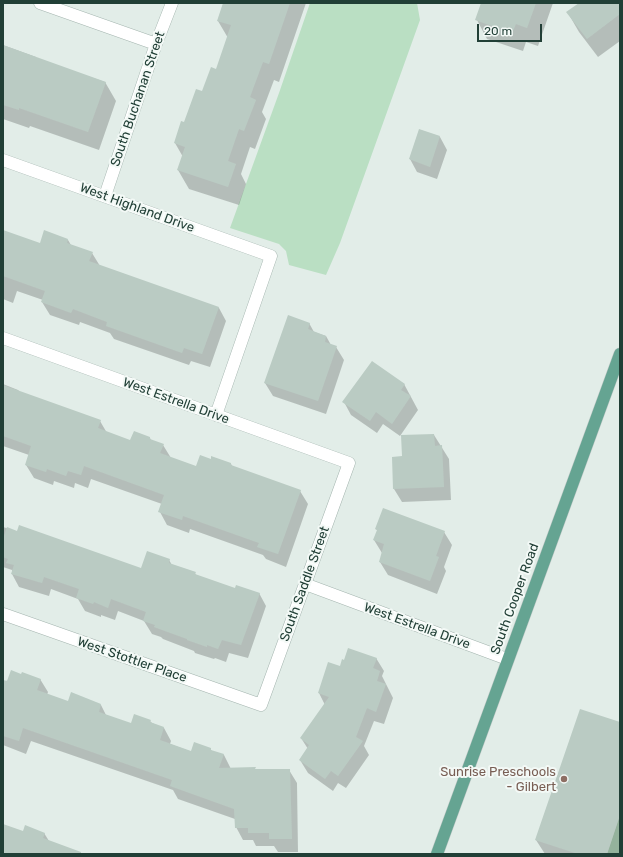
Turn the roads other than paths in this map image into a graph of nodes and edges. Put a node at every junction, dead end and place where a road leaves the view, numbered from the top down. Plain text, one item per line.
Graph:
1 (40, 3) edge
2 (172, 3) edge
3 (156, 44) junction
4 (3, 160) edge
5 (105, 196) junction
6 (3, 338) edge
7 (620, 354) edge
8 (216, 415) junction
9 (349, 463) joint
10 (305, 584) junction
11 (3, 614) edge
12 (507, 659) junction
13 (261, 705) joint
14 (437, 854) edge

1 - 3 street
2 - 3 street, South Buchanan Street
3 - 5 street, South Buchanan Street
4 - 5 street, West Highland Drive
5 - 8 street, West Highland Drive
6 - 8 street, West Estrella Drive
7 - 12 main road, South Cooper Road
8 - 9 street, West Estrella Drive
9 - 10 street, South Saddle Street
10 - 12 street, West Estrella Drive
10 - 13 street, South Saddle Street
11 - 13 street, West Stottler Place
12 - 14 main road, South Cooper Road

